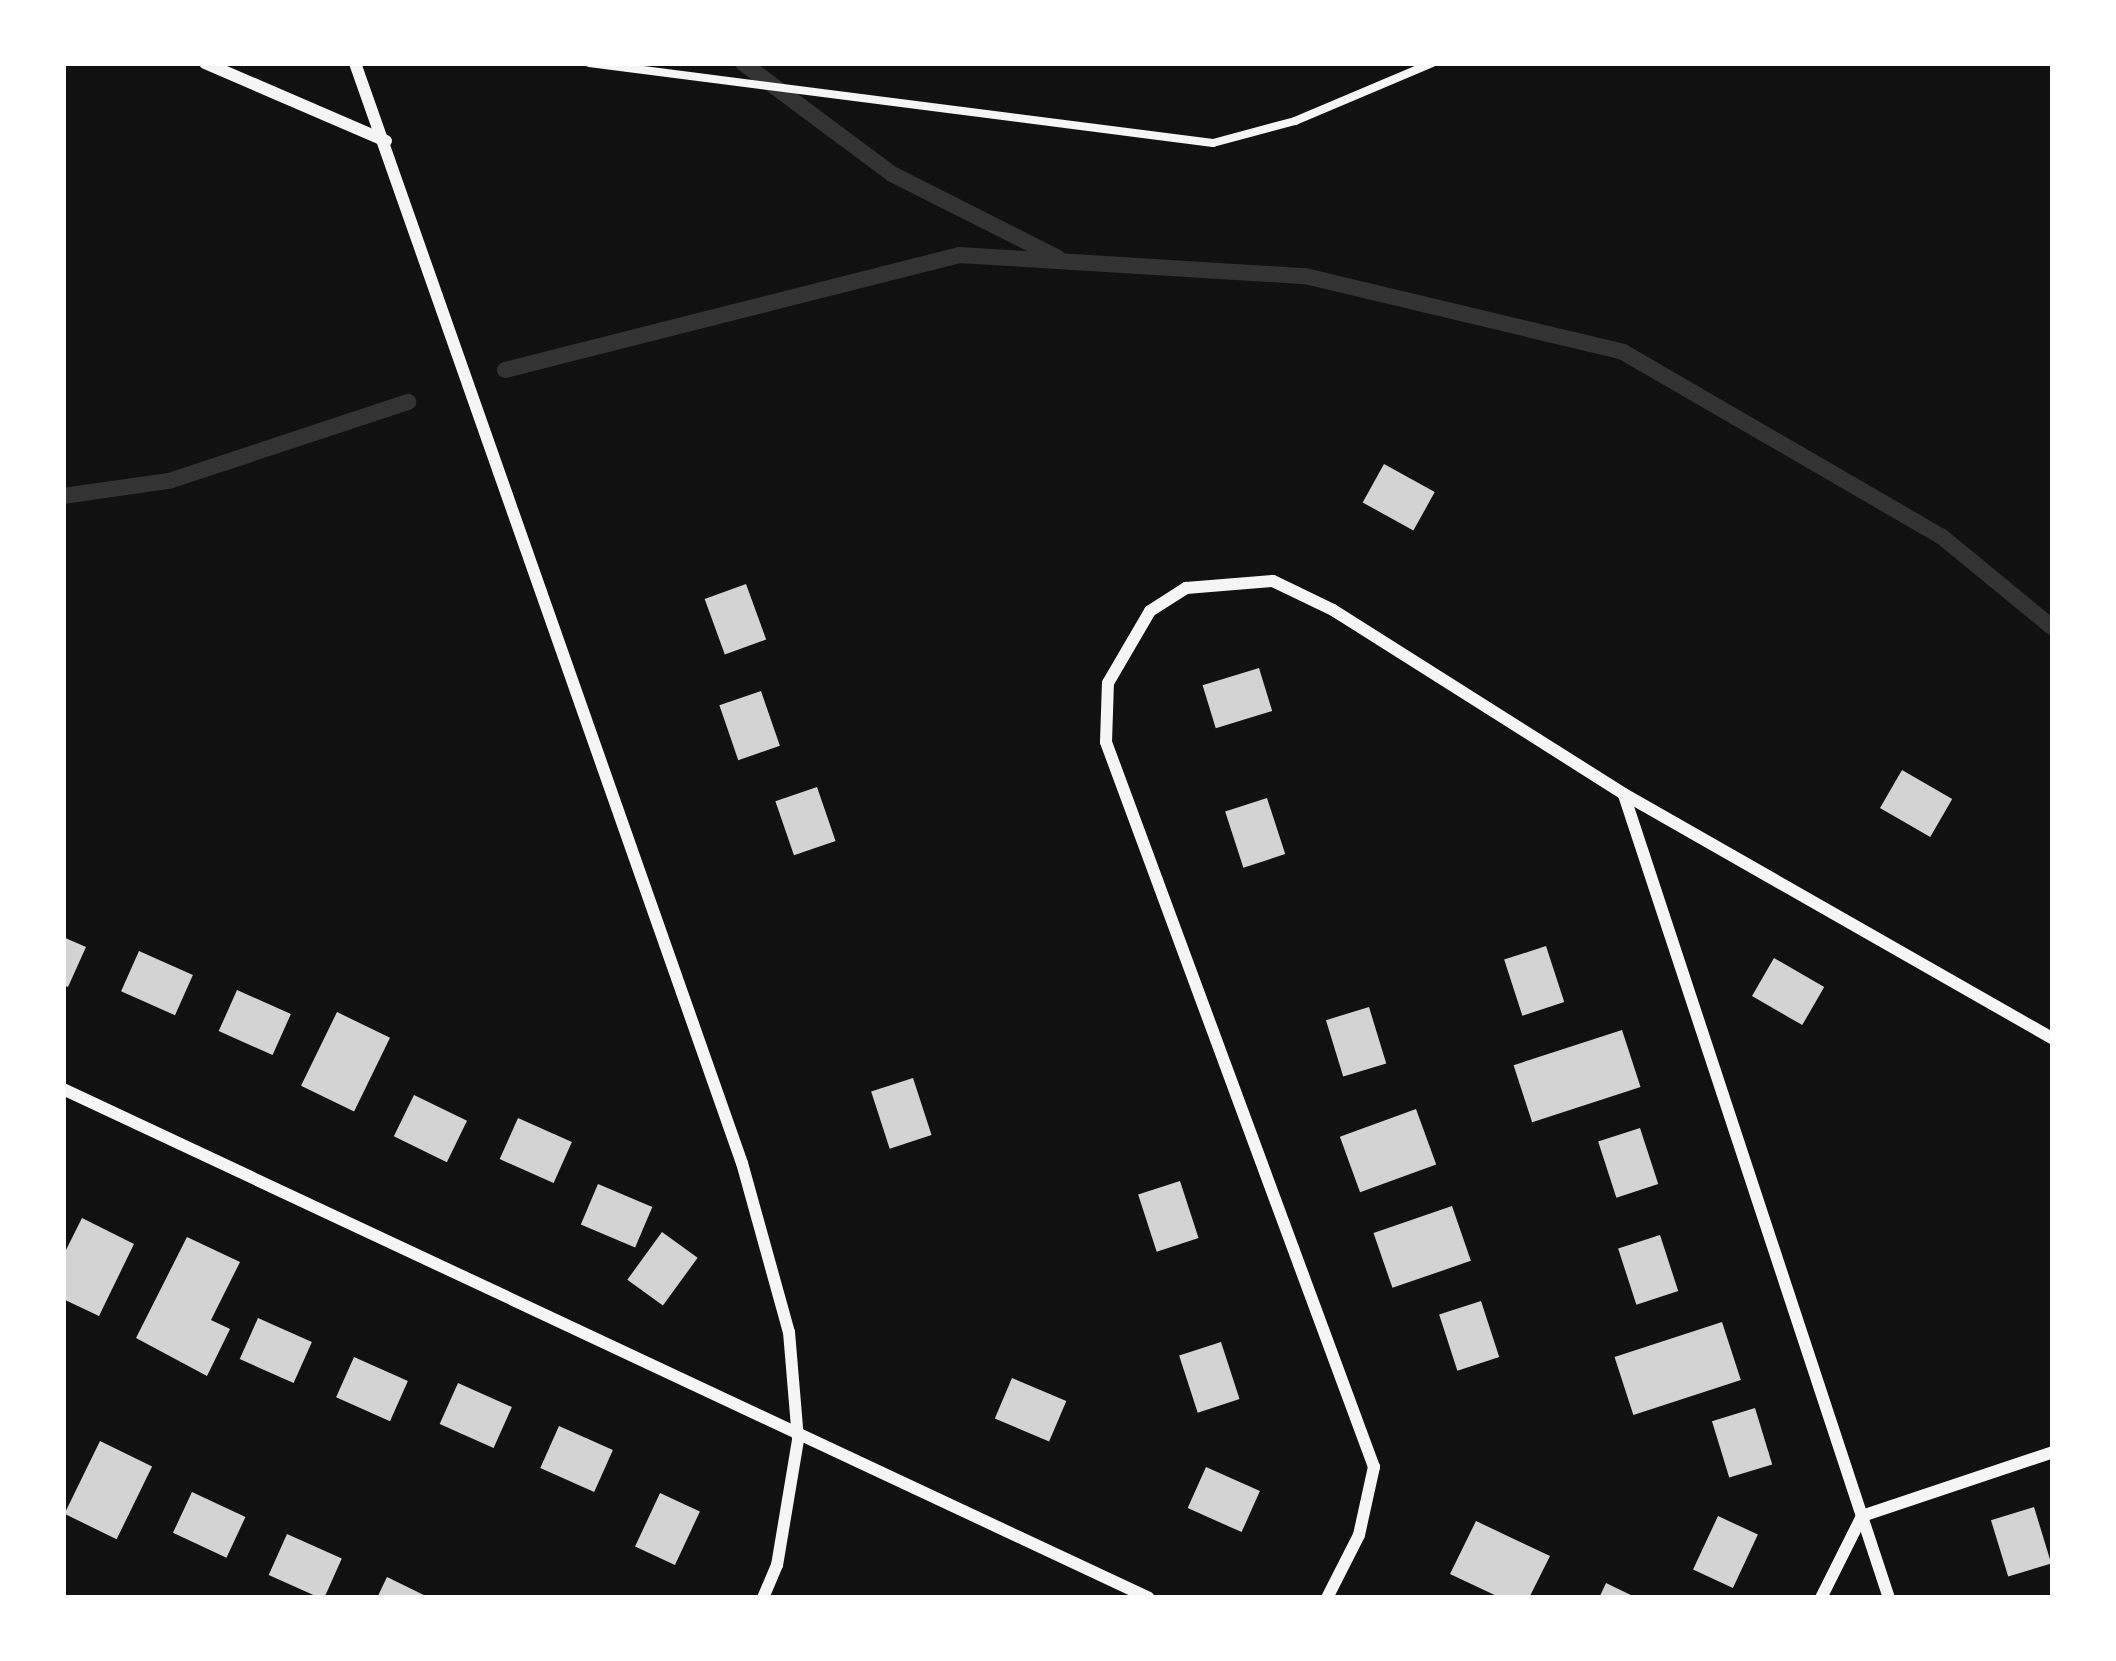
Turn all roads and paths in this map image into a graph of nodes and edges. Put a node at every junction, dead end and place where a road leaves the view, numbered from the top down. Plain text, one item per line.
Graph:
1 (205, 63) edge
2 (356, 63) edge
3 (589, 63) edge
4 (1432, 63) edge
5 (386, 141) junction
6 (1624, 794) junction
7 (2053, 1039) edge
8 (63, 1089) edge
9 (798, 1440) junction
10 (2053, 1452) edge
11 (1862, 1516) junction
12 (764, 1598) edge
13 (1149, 1598) edge
14 (1327, 1598) edge
15 (1821, 1598) edge
16 (1889, 1598) edge

1 - 5 street
2 - 5 street
3 - 4 path
5 - 9 street
6 - 7 street
6 - 11 street
6 - 14 street
8 - 9 street
9 - 12 street
9 - 13 street
10 - 11 street
11 - 15 street
11 - 16 street

